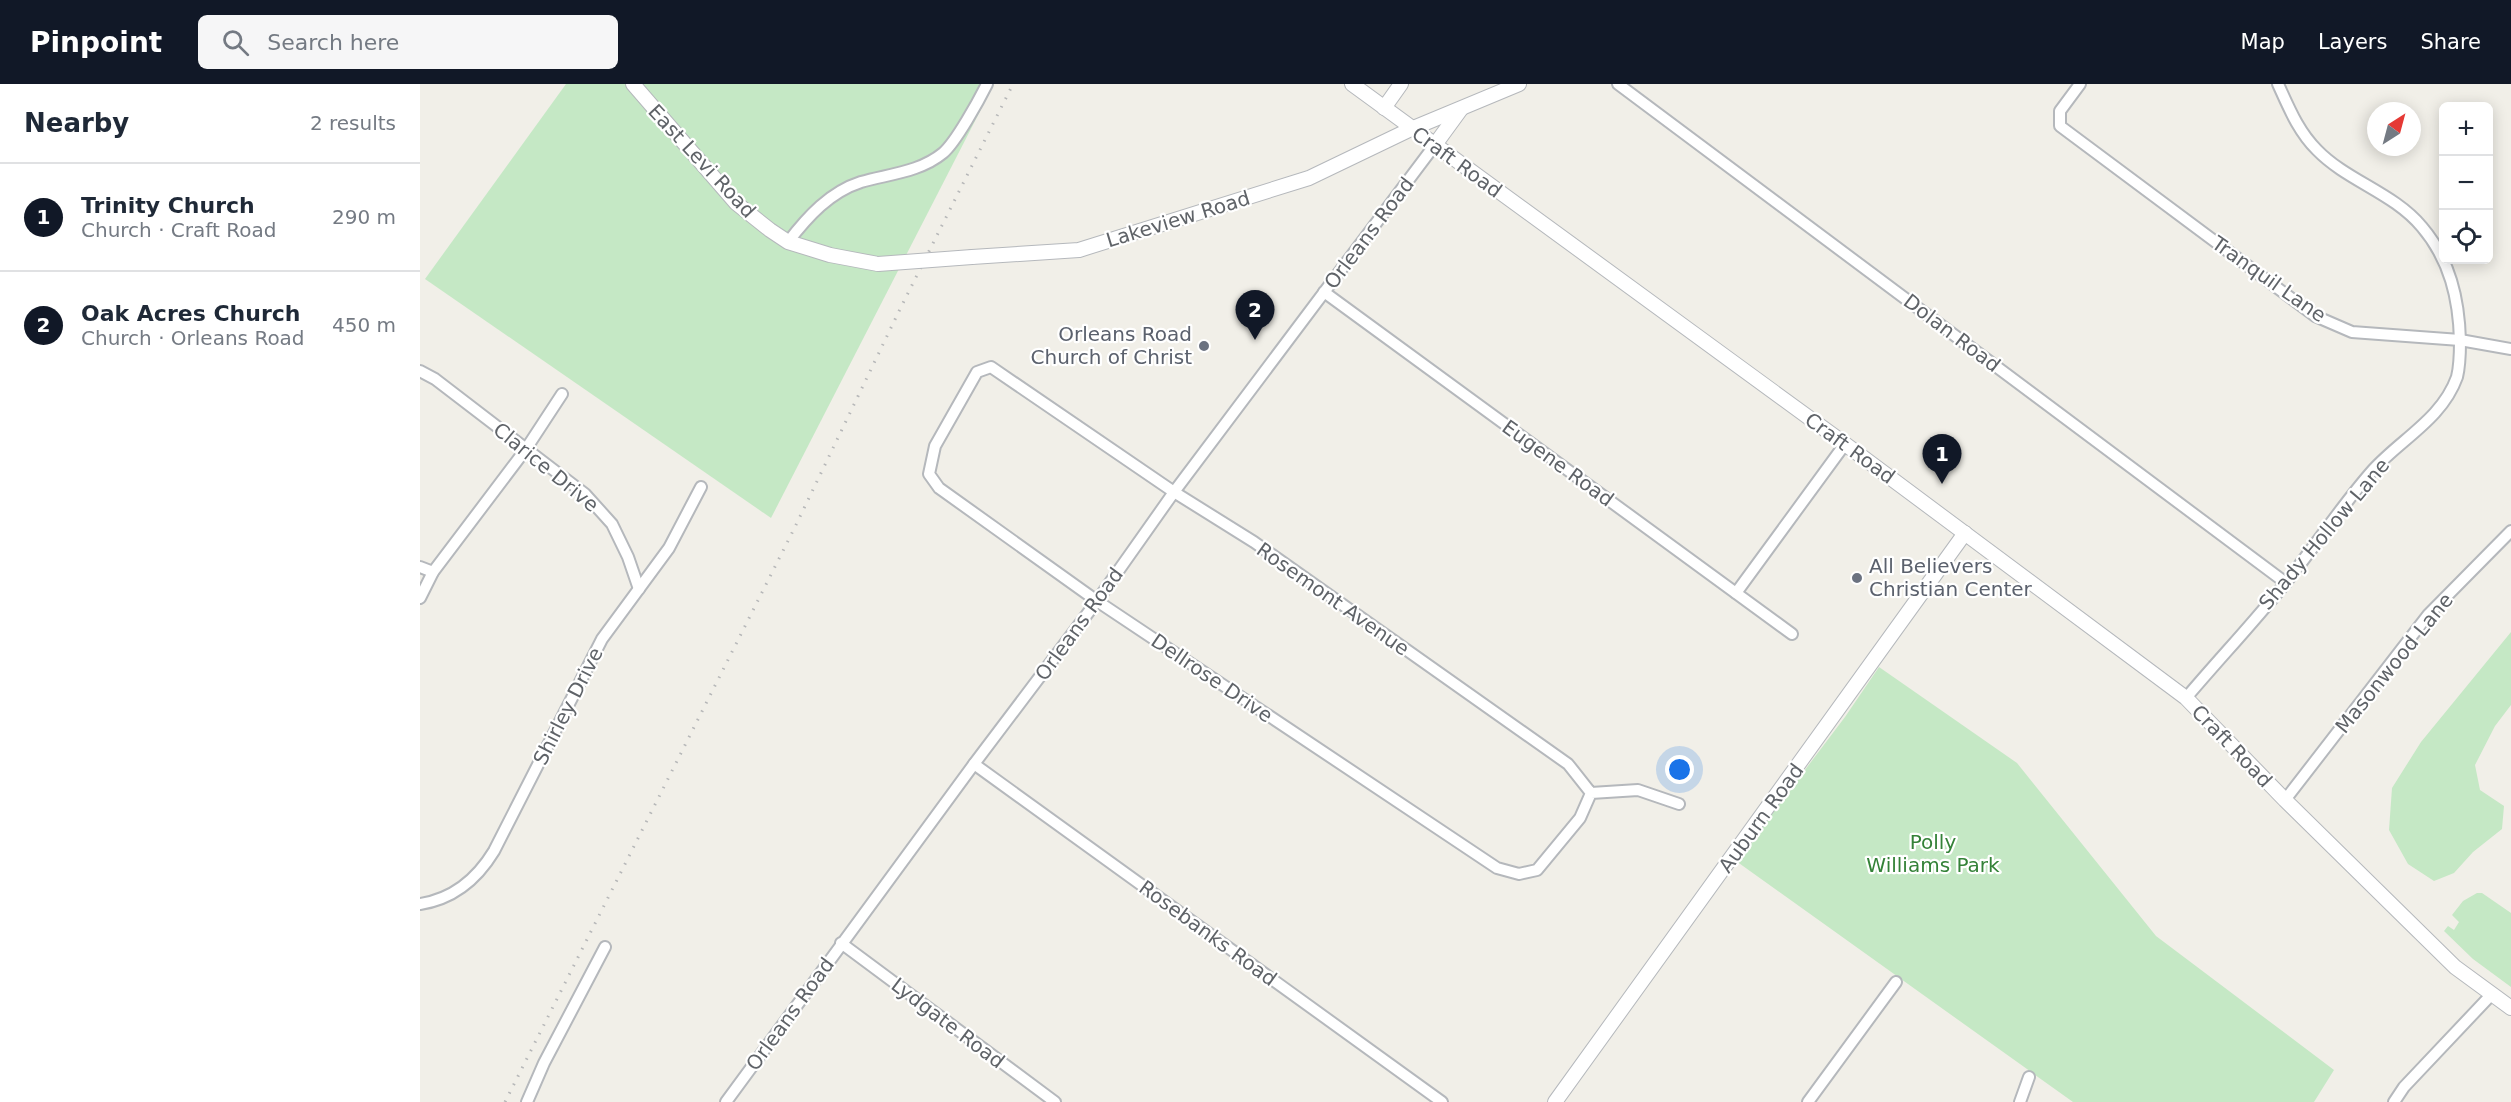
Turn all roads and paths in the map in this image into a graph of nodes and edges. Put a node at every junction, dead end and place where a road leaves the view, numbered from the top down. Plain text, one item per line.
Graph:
1 (633, 84) edge
2 (987, 84) edge
3 (1352, 84) edge
4 (1401, 84) edge
5 (1519, 84) edge
6 (1618, 84) edge
7 (2079, 84) edge
8 (2278, 84) edge
9 (1384, 108) junction
10 (1462, 108) junction
11 (1411, 129) junction
12 (1434, 146) junction
13 (788, 242) junction
14 (878, 264) joint
15 (1324, 292) junction
16 (2460, 340) junction
17 (2511, 349) edge
18 (991, 367) joint
19 (420, 371) edge
20 (562, 394) dead end
21 (1845, 444) junction
22 (526, 449) junction
23 (702, 486) dead end
24 (1174, 492) junction
25 (2511, 531) edge
26 (1965, 533) junction
27 (420, 567) edge
28 (433, 572) junction
29 (2286, 583) junction
30 (639, 589) junction
31 (1736, 593) junction
32 (420, 598) edge
33 (1097, 601) junction
34 (1792, 634) dead end
35 (2186, 698) junction
36 (974, 764) junction
37 (1592, 793) junction
38 (2285, 800) junction
39 (1679, 804) dead end
40 (420, 904) edge
41 (841, 944) junction
42 (605, 947) dead end
43 (1896, 982) dead end
44 (2491, 994) junction
45 (2511, 1008) edge
46 (2029, 1077) dead end
47 (527, 1102) edge
48 (726, 1102) edge
49 (1055, 1102) edge
50 (1442, 1102) edge
51 (1555, 1102) edge
52 (1808, 1102) edge
53 (2020, 1102) edge
54 (2394, 1102) edge

1 - 13 street, East Levi Road
2 - 13 street
3 - 9 street, Craft Road
4 - 9 street
5 - 10 street, Lakeview Road
6 - 29 street, Dolan Road
7 - 16 street, Tranquil Lane
8 - 16 street, Shady Hollow Lane
9 - 11 street, Craft Road
10 - 11 street, Lakeview Road
10 - 12 street
11 - 12 street, Craft Road
11 - 14 street, Lakeview Road, bridge
12 - 15 street, Orleans Road
12 - 21 street, Craft Road
13 - 14 street, East Levi Road
15 - 24 street, Orleans Road
15 - 31 street, Eugene Road
16 - 17 street, Tranquil Lane
16 - 29 street, Shady Hollow Lane
18 - 24 street, Rosemont Avenue
18 - 33 street, Dellrose Drive
19 - 22 street, Clarice Drive
20 - 22 street
21 - 26 street, Craft Road
21 - 31 street
22 - 28 street
22 - 30 street, Clarice Drive
23 - 30 street, Shirley Drive
24 - 33 street, Orleans Road
24 - 37 street, Rosemont Avenue
25 - 38 street, Masonwood Lane
26 - 35 street, Craft Road
26 - 51 street, Auburn Road
27 - 28 street
28 - 32 street
29 - 35 street, Shady Hollow Lane
30 - 40 street, Shirley Drive
31 - 34 street, Eugene Road
33 - 36 street, Orleans Road
33 - 37 street, Dellrose Drive
35 - 38 street, Craft Road
36 - 41 street, Orleans Road
36 - 50 street, Rosebanks Road
37 - 39 street
38 - 44 street, Craft Road
41 - 48 street, Orleans Road
41 - 49 street, Lydgate Road
42 - 47 street
43 - 52 street
44 - 45 street, Craft Road
44 - 54 street
46 - 53 street

